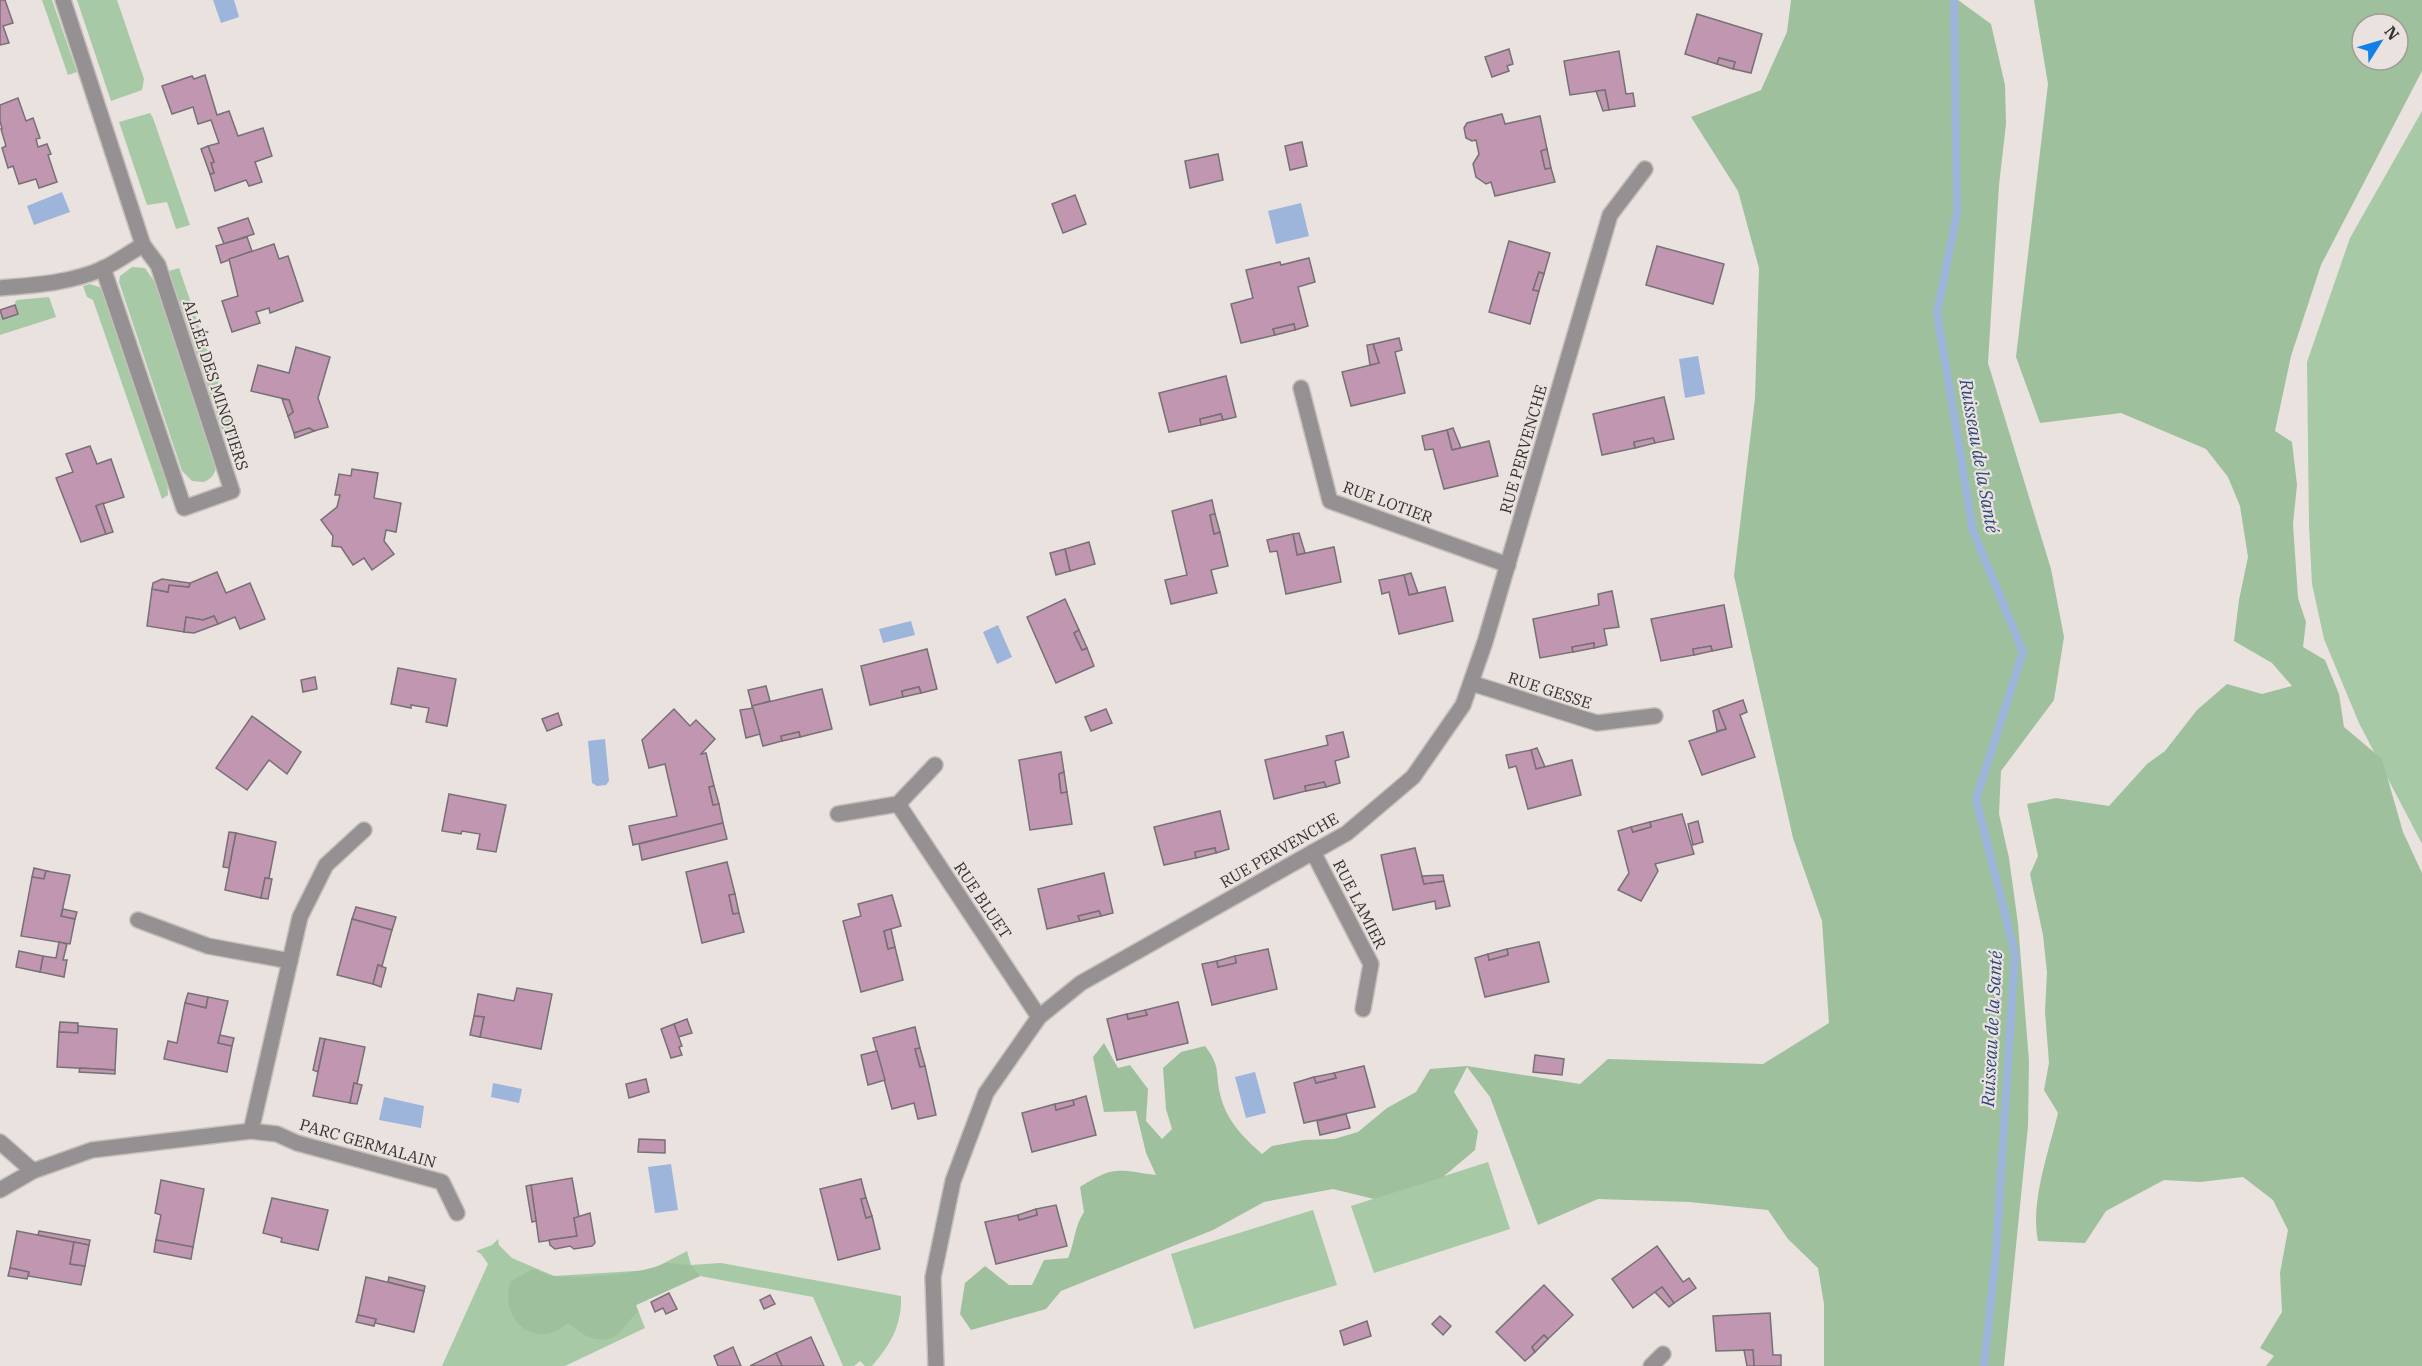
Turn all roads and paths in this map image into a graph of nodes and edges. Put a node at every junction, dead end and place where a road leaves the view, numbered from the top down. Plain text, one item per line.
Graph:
1 (63, 0) edge
2 (1645, 169) dead end
3 (143, 244) junction
4 (103, 268) junction
5 (0, 288) edge
6 (1301, 388) dead end
7 (1508, 565) junction
8 (1471, 683) junction
9 (1655, 716) dead end
10 (935, 765) dead end
11 (898, 804) junction
12 (838, 814) dead end
13 (364, 830) dead end
14 (1313, 852) junction
15 (138, 920) dead end
16 (290, 962) junction
17 (1363, 1009) dead end
18 (1039, 1017) junction
19 (251, 1131) junction
20 (0, 1142) edge
21 (33, 1171) junction
22 (0, 1190) edge
23 (458, 1212) dead end
24 (1663, 1354) dead end
25 (936, 1366) edge
26 (1651, 1366) edge

1 - 3 street, ALLÉE DES MINOTIERS
2 - 7 street, RUE PERVENCHE
3 - 4 street
3 - 4 street, ALLÉE DES MINOTIERS
4 - 5 street
6 - 7 street, RUE LOTIER
7 - 8 street, RUE PERVENCHE
8 - 9 street, RUE GESSE
8 - 14 street, RUE PERVENCHE
10 - 11 street
11 - 12 street
11 - 18 street, RUE BLUET
13 - 16 street
14 - 17 street, RUE LAMIER
14 - 18 street, RUE PERVENCHE
15 - 16 street
16 - 19 street
18 - 25 street, RUE PERVENCHE
19 - 21 street, PARC GERMALAIN
19 - 23 street, PARC GERMALAIN
20 - 21 street
21 - 22 street, PARC GERMALAIN
24 - 26 street

